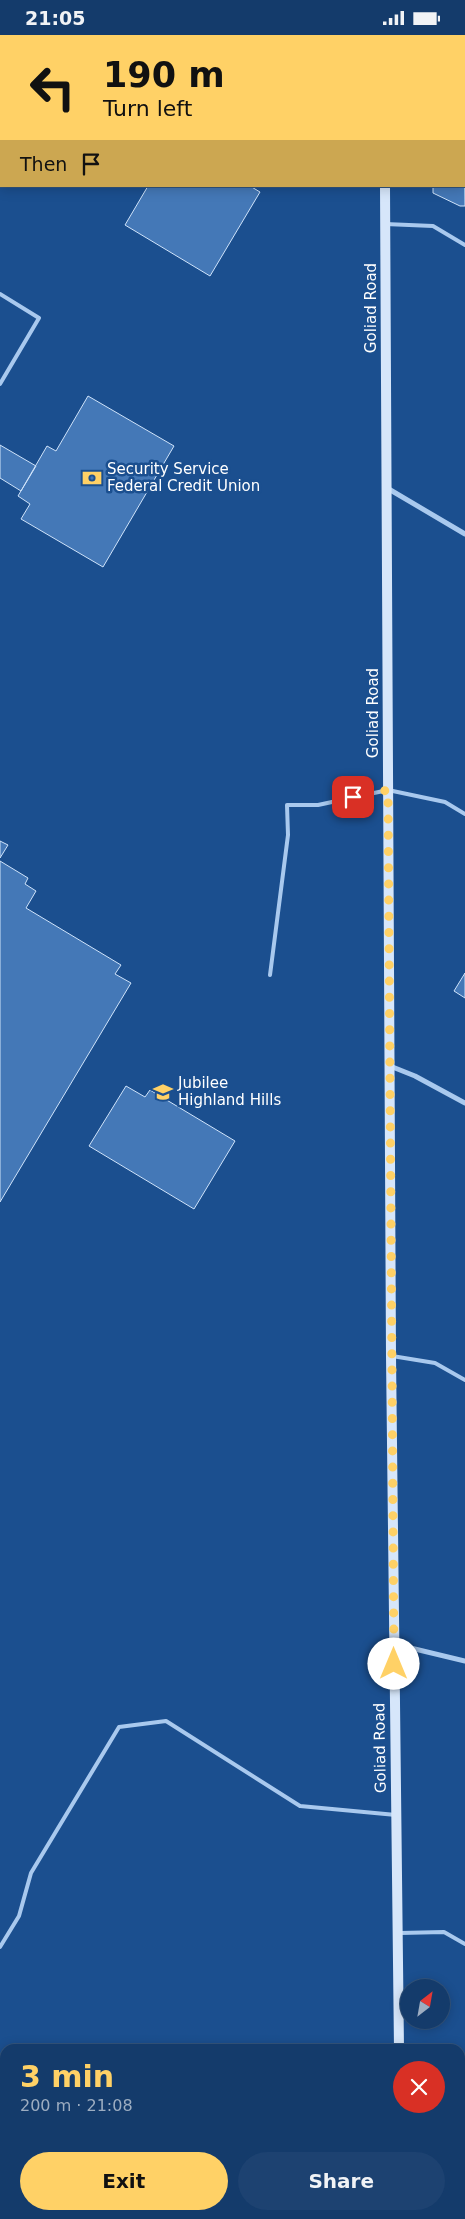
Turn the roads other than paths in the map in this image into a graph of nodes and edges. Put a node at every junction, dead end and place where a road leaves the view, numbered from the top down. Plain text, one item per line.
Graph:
1 (385, 187) edge
2 (386, 224) junction
3 (465, 245) edge
4 (0, 294) edge
5 (0, 384) edge
6 (387, 488) junction
7 (465, 534) edge
8 (388, 790) junction
9 (465, 814) edge
10 (270, 975) dead end
11 (389, 1066) junction
12 (465, 1103) edge
13 (391, 1356) junction
14 (465, 1380) edge
15 (394, 1644) junction
16 (465, 1661) edge
17 (396, 1815) junction
18 (398, 1933) junction
19 (465, 1944) edge
20 (0, 1947) edge
21 (399, 2044) edge

1 - 2 main road, Goliad Road
2 - 3 lane
2 - 6 main road, Goliad Road
4 - 5 lane
6 - 7 street
6 - 8 main road, Goliad Road
8 - 9 lane
8 - 10 lane
8 - 11 main road, Goliad Road
11 - 12 street
11 - 13 main road, Goliad Road
13 - 14 lane
13 - 15 main road, Goliad Road
15 - 16 street
15 - 17 main road, Goliad Road
17 - 18 main road, Goliad Road
17 - 20 lane
18 - 19 lane
18 - 21 main road, Goliad Road

